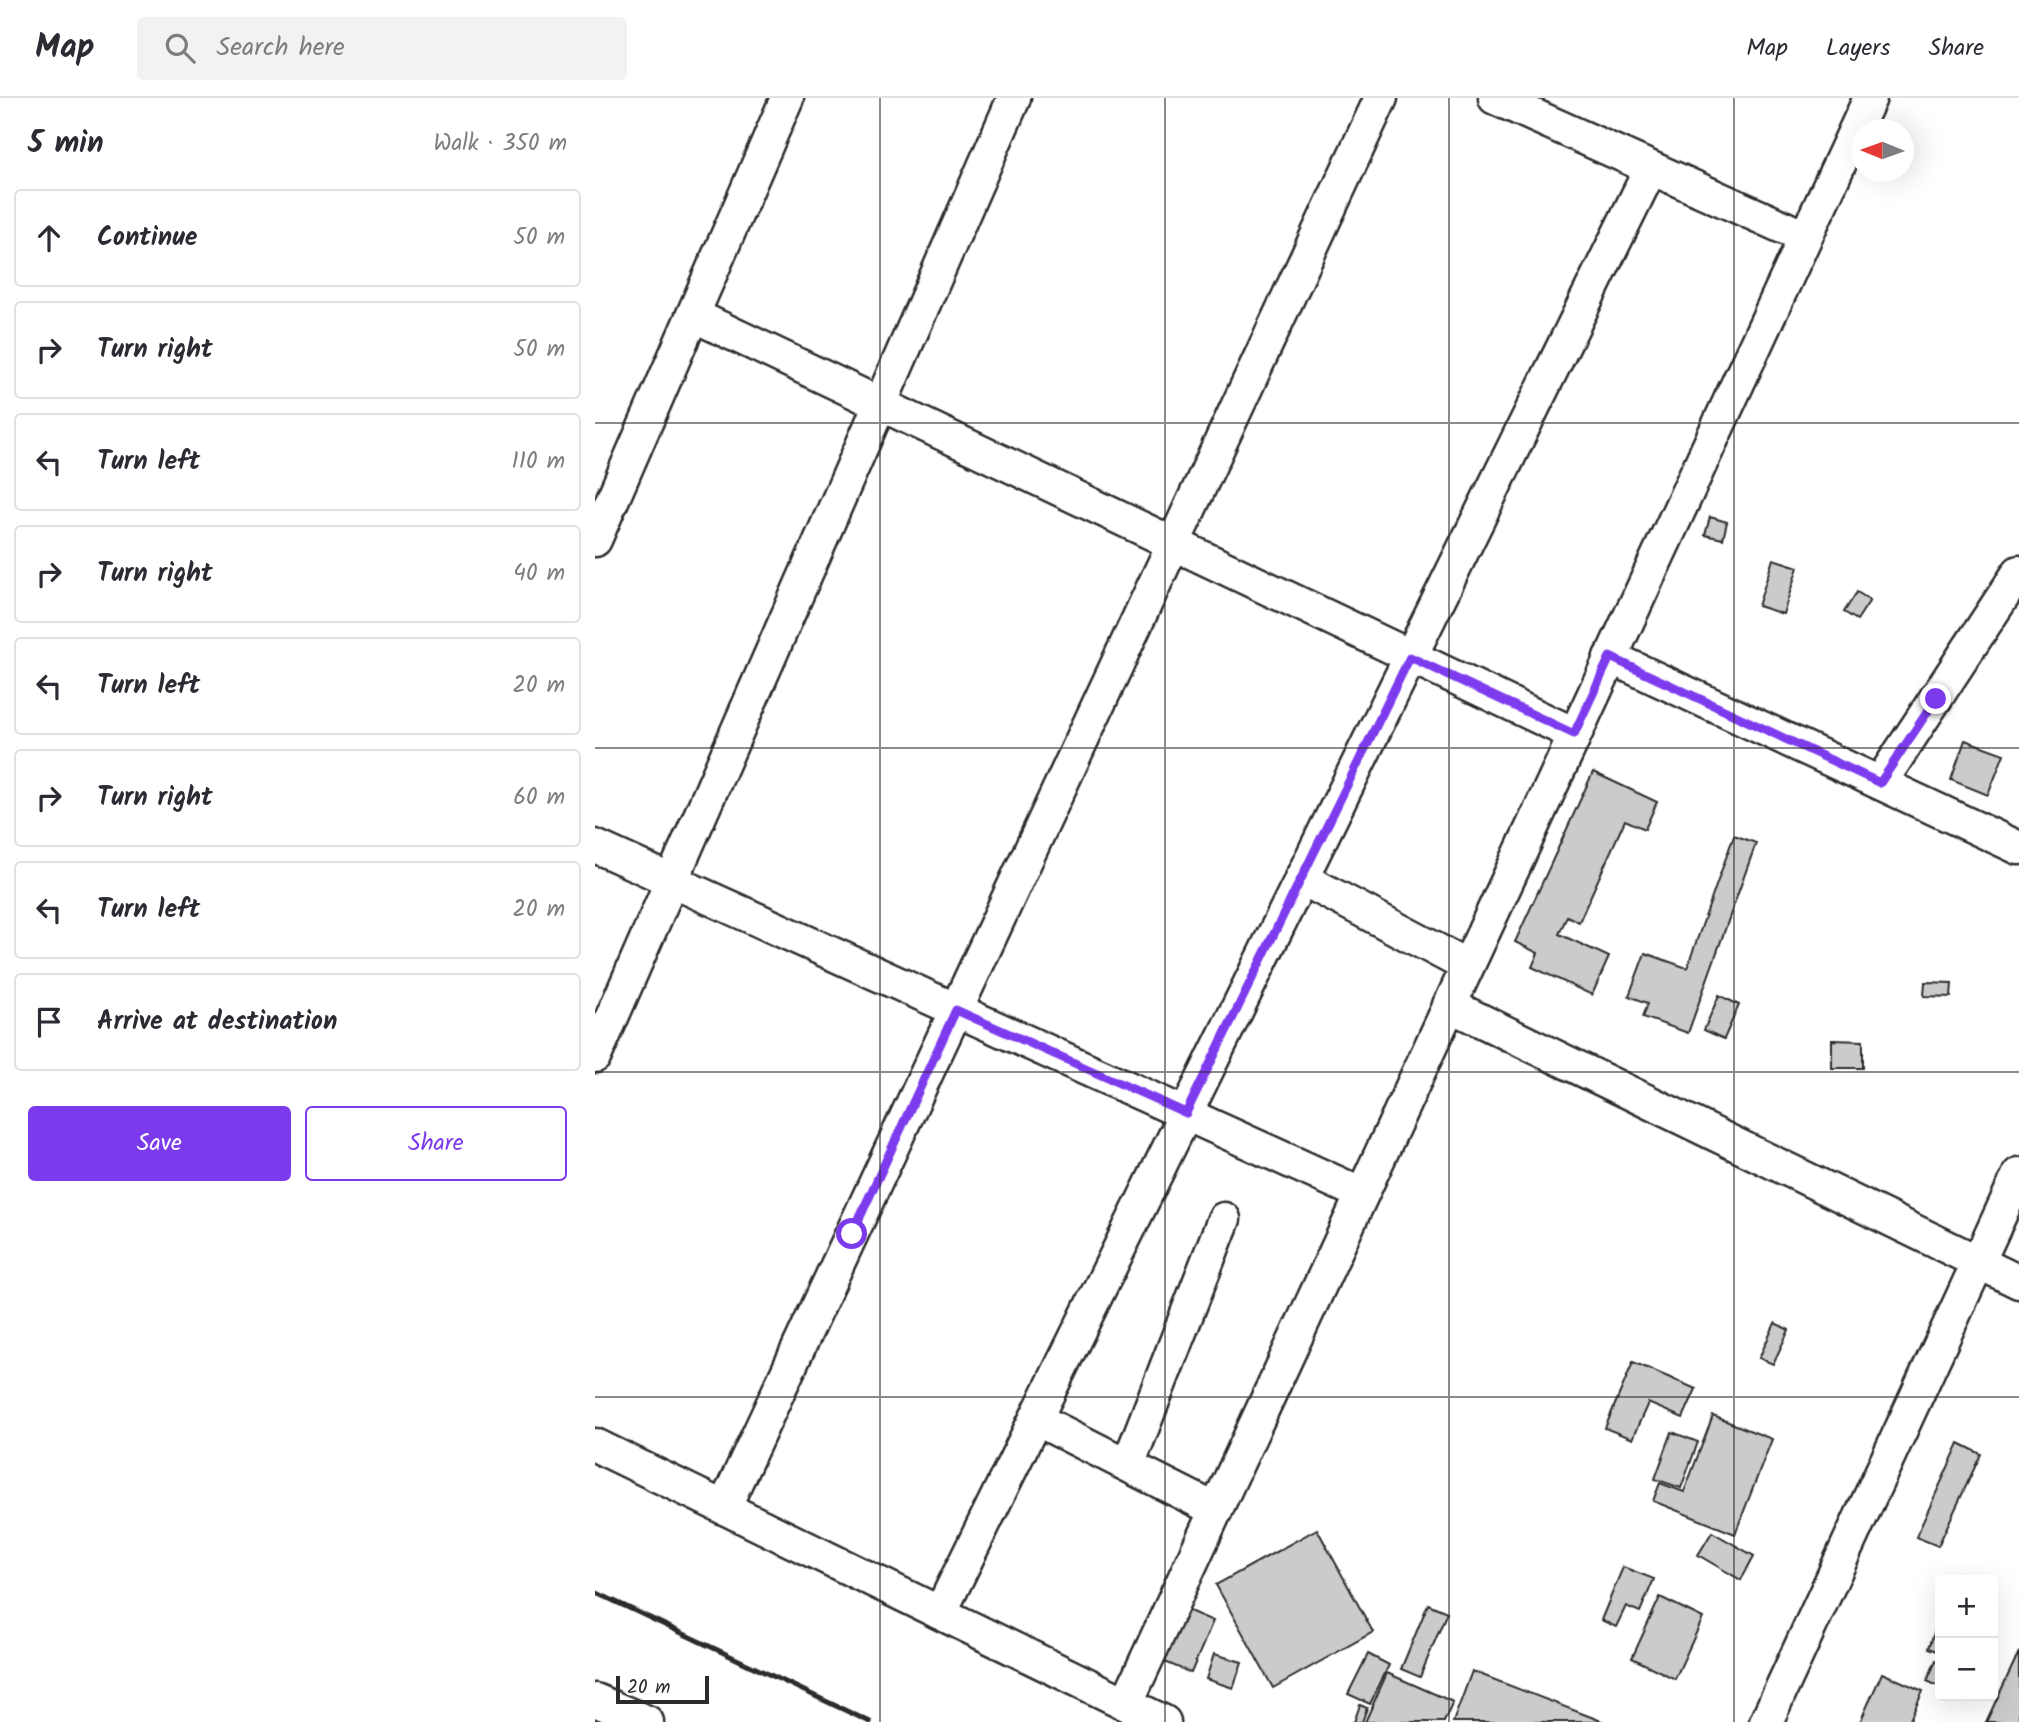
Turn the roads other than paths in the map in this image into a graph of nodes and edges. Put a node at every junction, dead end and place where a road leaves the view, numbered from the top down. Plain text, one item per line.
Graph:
1 (787, 98) edge
2 (1014, 98) edge
3 (1381, 98) edge
4 (1495, 98) edge
5 (1870, 98) edge
6 (1651, 168) junction
7 (1805, 237) junction
8 (693, 315) junction
9 (880, 404) junction
10 (595, 540) edge
11 (1173, 543) junction
12 (2019, 572) edge
13 (1410, 657) junction
14 (1610, 657) junction
15 (1574, 734) junction
16 (1880, 783) junction
17 (595, 846) edge
18 (2019, 848) edge
19 (1301, 878) junction
20 (672, 881) junction
21 (1467, 966) junction
22 (1449, 1005) junction
23 (956, 1010) junction
24 (595, 1056) edge
25 (1186, 1113) junction
26 (2019, 1174) edge
27 (1362, 1194) junction
28 (1224, 1219) dead end
29 (1978, 1262) junction
30 (2019, 1282) edge
31 (1036, 1419) junction
32 (595, 1445) edge
33 (1128, 1465) junction
34 (724, 1508) junction
35 (1216, 1510) junction
36 (940, 1613) junction
37 (595, 1700) edge
38 (1126, 1704) junction
39 (647, 1722) edge
40 (1164, 1722) edge
41 (1766, 1722) edge

1 - 8 street
2 - 9 street
3 - 11 street
4 - 6 street
5 - 7 street
6 - 7 street
6 - 13 street
7 - 14 street
8 - 9 street
8 - 10 street
9 - 11 street
9 - 20 street
11 - 13 street
11 - 23 street
12 - 16 street
13 - 15 street
13 - 19 street
14 - 15 street
14 - 16 street
15 - 21 street
16 - 18 street
17 - 20 street
19 - 21 street
19 - 25 street
20 - 23 street
20 - 24 street
21 - 22 street
22 - 27 street
22 - 29 street
23 - 25 street
23 - 34 street
25 - 27 street
25 - 31 street
26 - 29 street
27 - 35 street
28 - 33 street
29 - 30 street
29 - 41 street
31 - 33 street
31 - 36 street
32 - 34 street
33 - 35 street
34 - 36 street
35 - 38 street
36 - 38 street
37 - 39 street
38 - 40 street

